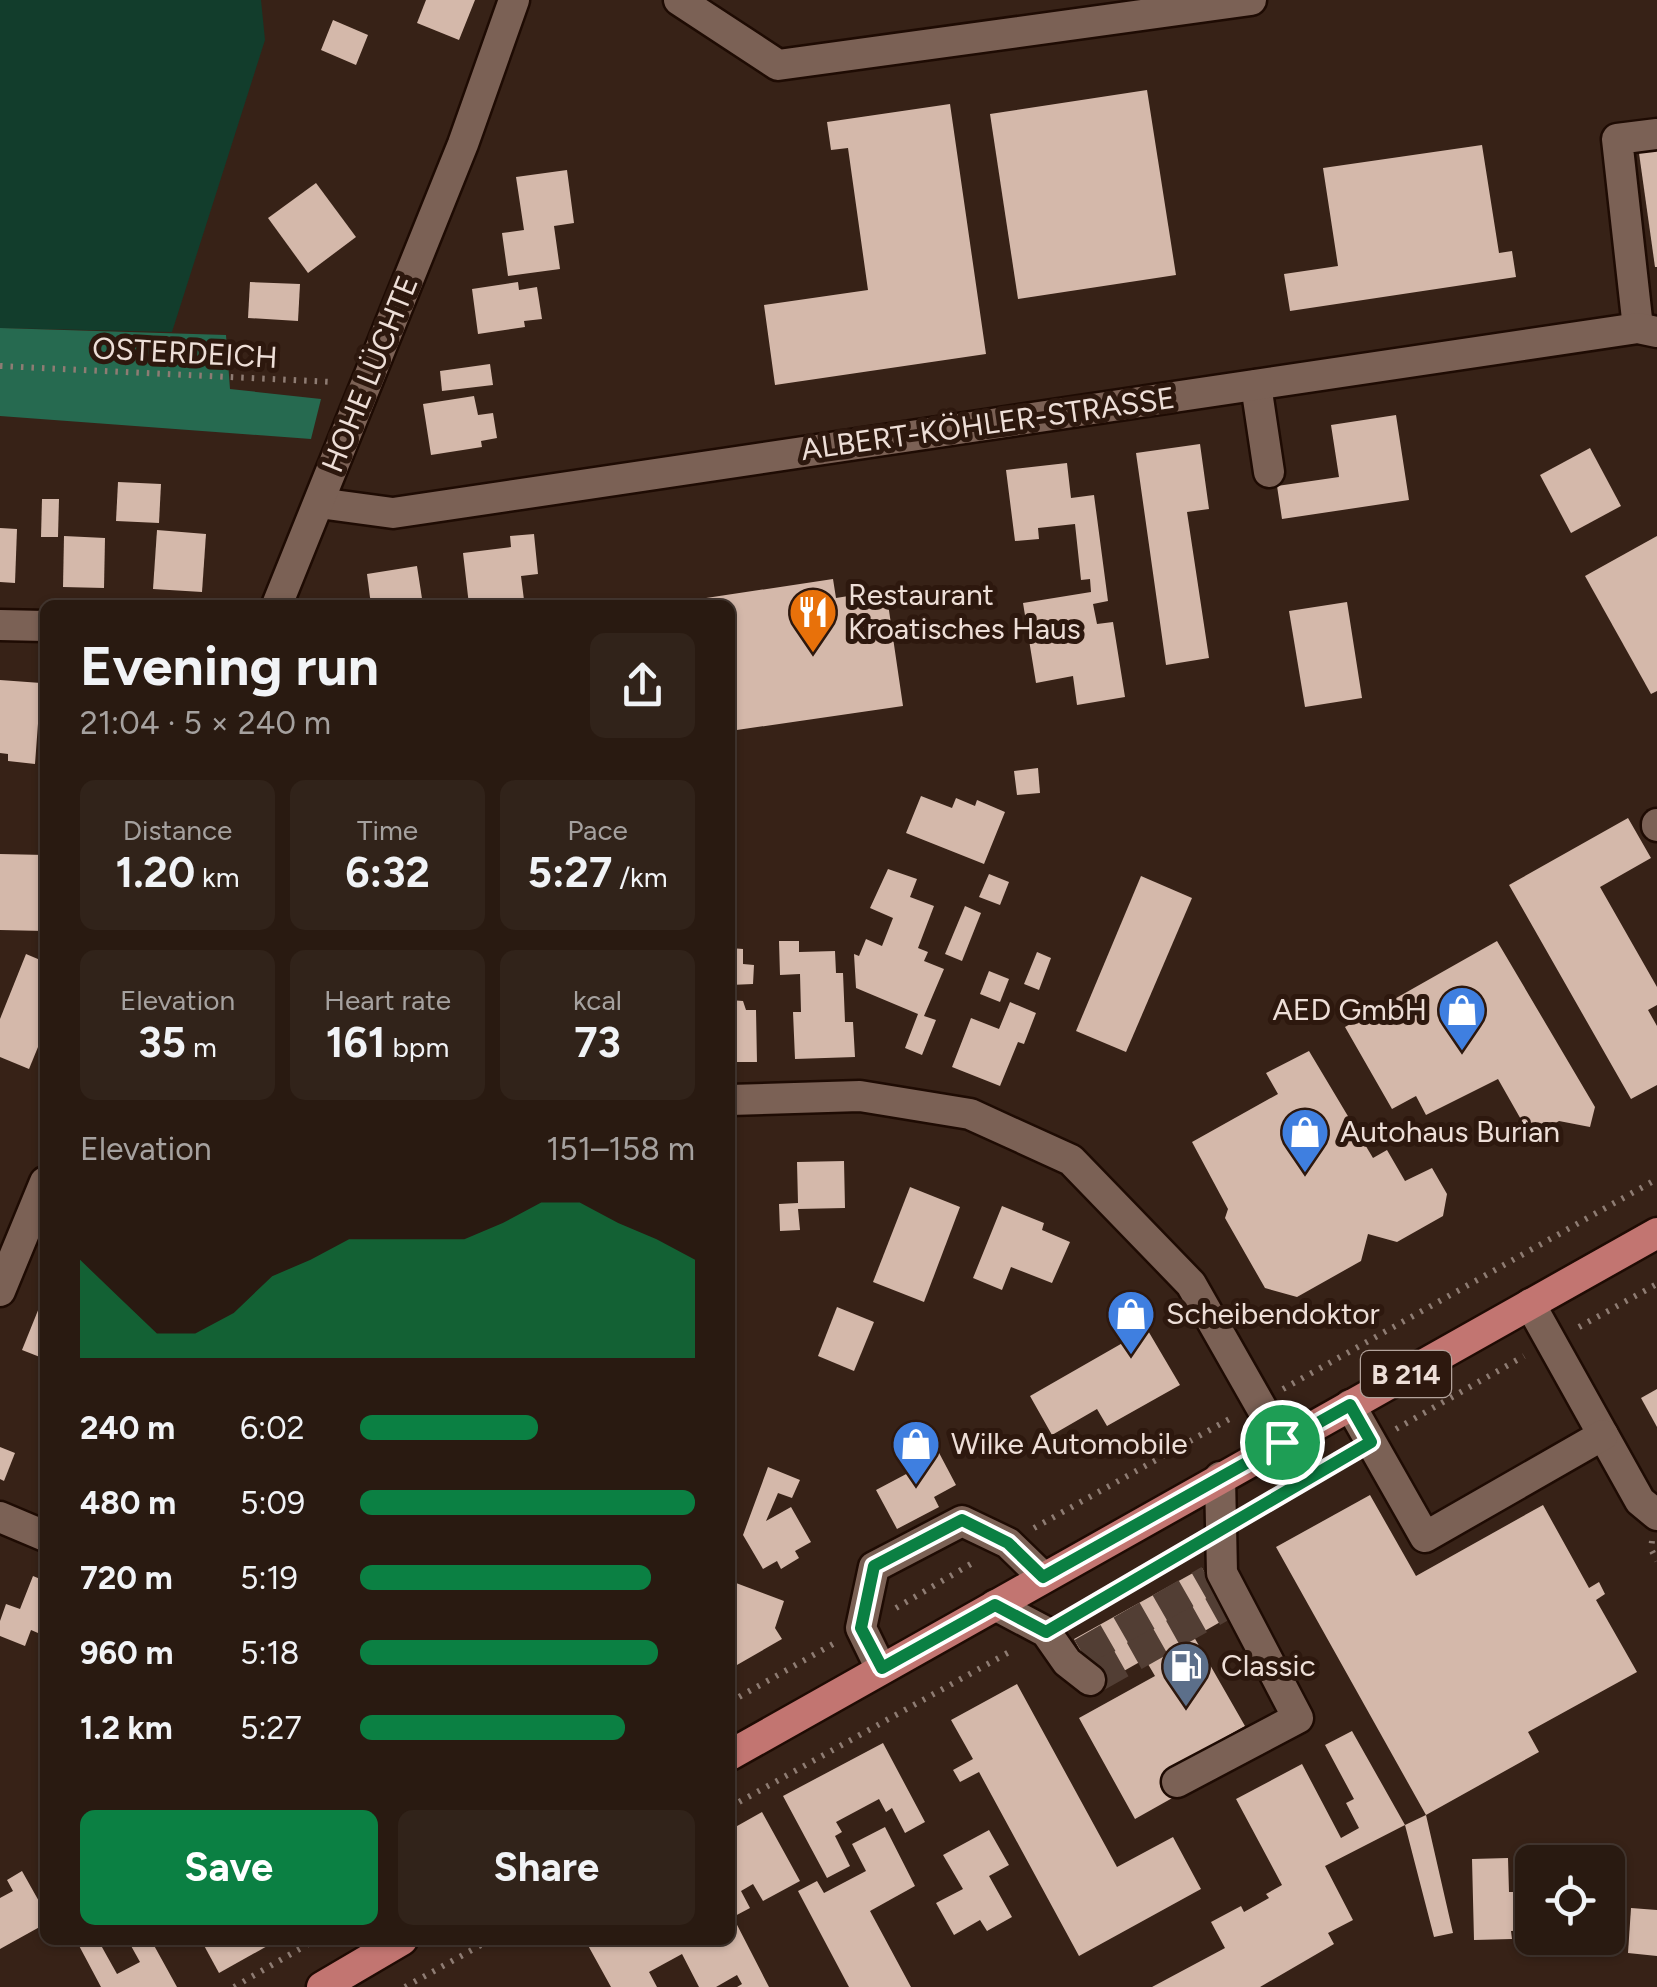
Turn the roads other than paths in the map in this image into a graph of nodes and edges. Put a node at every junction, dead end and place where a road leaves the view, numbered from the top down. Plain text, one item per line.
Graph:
1 (514, 0) edge
2 (679, 0) edge
3 (1251, 0) edge
4 (1657, 134) edge
5 (1648, 330) edge
6 (1256, 384) junction
7 (1269, 472) dead end
8 (319, 503) junction
9 (279, 600) edge
10 (0, 624) edge
11 (40, 626) edge
12 (735, 1100) edge
13 (40, 1194) edge
14 (1657, 1233) edge
15 (0, 1291) edge
16 (1530, 1304) junction
17 (1350, 1405) junction
18 (1602, 1434) junction
19 (1282, 1442) junction
20 (1220, 1477) junction
21 (1657, 1515) edge
22 (0, 1517) edge
23 (40, 1534) edge
24 (1043, 1577) junction
25 (995, 1605) junction
26 (882, 1668) junction
27 (1088, 1676) dead end
28 (735, 1752) edge
29 (1177, 1782) dead end
30 (393, 1945) edge
31 (322, 1987) edge

1 - 8 street, HOHE LÜCHTE
2 - 3 street
4 - 5 street
5 - 6 street, ALBERT-KÖHLER-STRASSE
6 - 7 street
6 - 8 street, ALBERT-KÖHLER-STRASSE
8 - 9 street, HOHE LÜCHTE
10 - 11 street
12 - 19 street
13 - 15 street
14 - 16 main road, B 214
16 - 17 main road, B 214
16 - 18 street
17 - 18 street
17 - 19 main road, B 214
18 - 21 street
19 - 20 main road, B 214
20 - 24 main road, B 214
20 - 29 street
22 - 23 street
24 - 25 main road, B 214
24 - 26 street
25 - 26 main road, B 214
25 - 27 street
26 - 28 main road, B 214
30 - 31 main road

